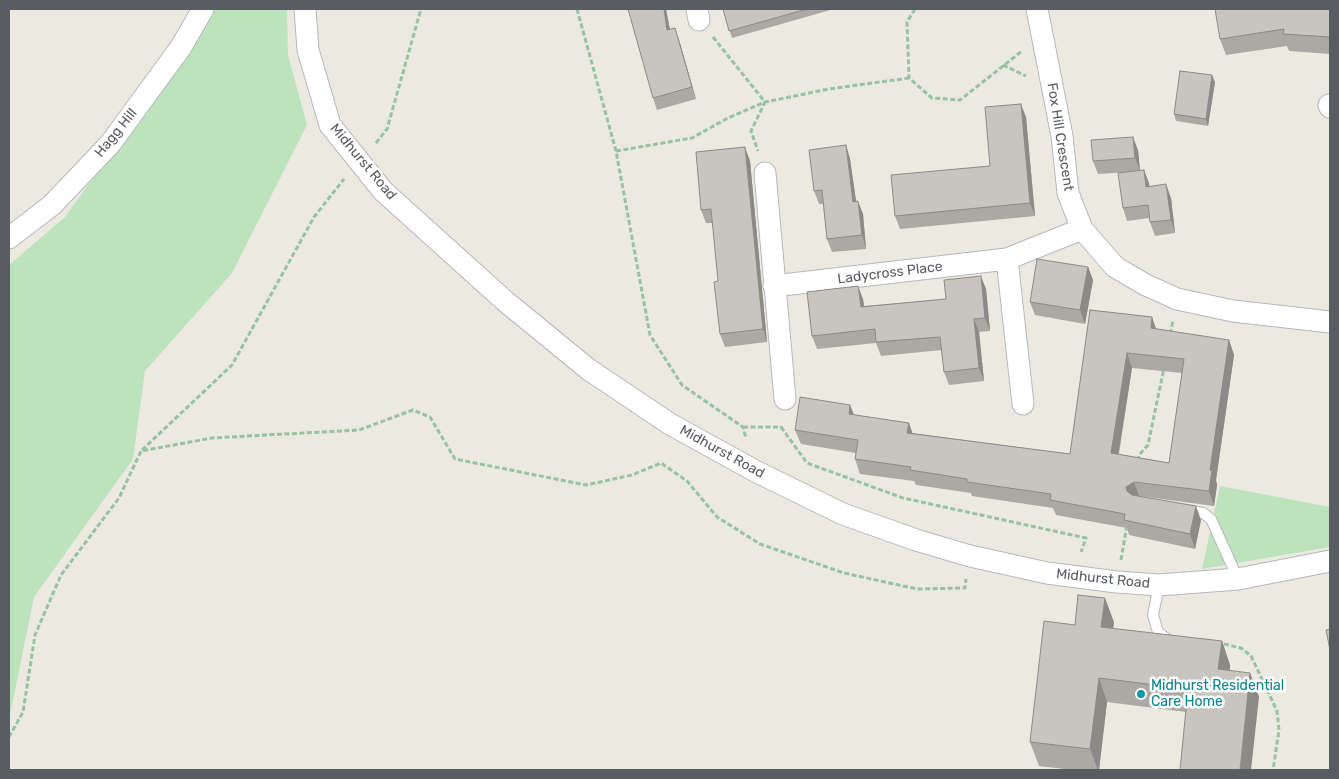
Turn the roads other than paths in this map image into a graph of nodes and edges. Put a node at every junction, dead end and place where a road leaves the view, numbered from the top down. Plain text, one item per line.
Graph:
1 (203, 9) edge
2 (305, 9) edge
3 (1038, 9) edge
4 (765, 173) road end
5 (1082, 229) junction
6 (9, 238) edge
7 (1007, 259) junction
8 (774, 286) junction
9 (1330, 322) edge
10 (785, 399) dead end
11 (1023, 404) dead end
12 (1175, 509) edge
13 (1330, 561) edge
14 (1238, 579) junction
15 (1159, 585) junction
16 (1179, 643) edge

1 - 6 street, Hagg Hill
2 - 15 street, Midhurst Road
3 - 5 street, Fox Hill Crescent
4 - 8 street
5 - 7 street, Ladycross Place
5 - 9 street, Fox Hill Crescent
7 - 8 street, Ladycross Place
7 - 11 street
8 - 10 street
12 - 14 lane
13 - 14 street, Midhurst Road
14 - 15 street, Midhurst Road
15 - 16 lane

